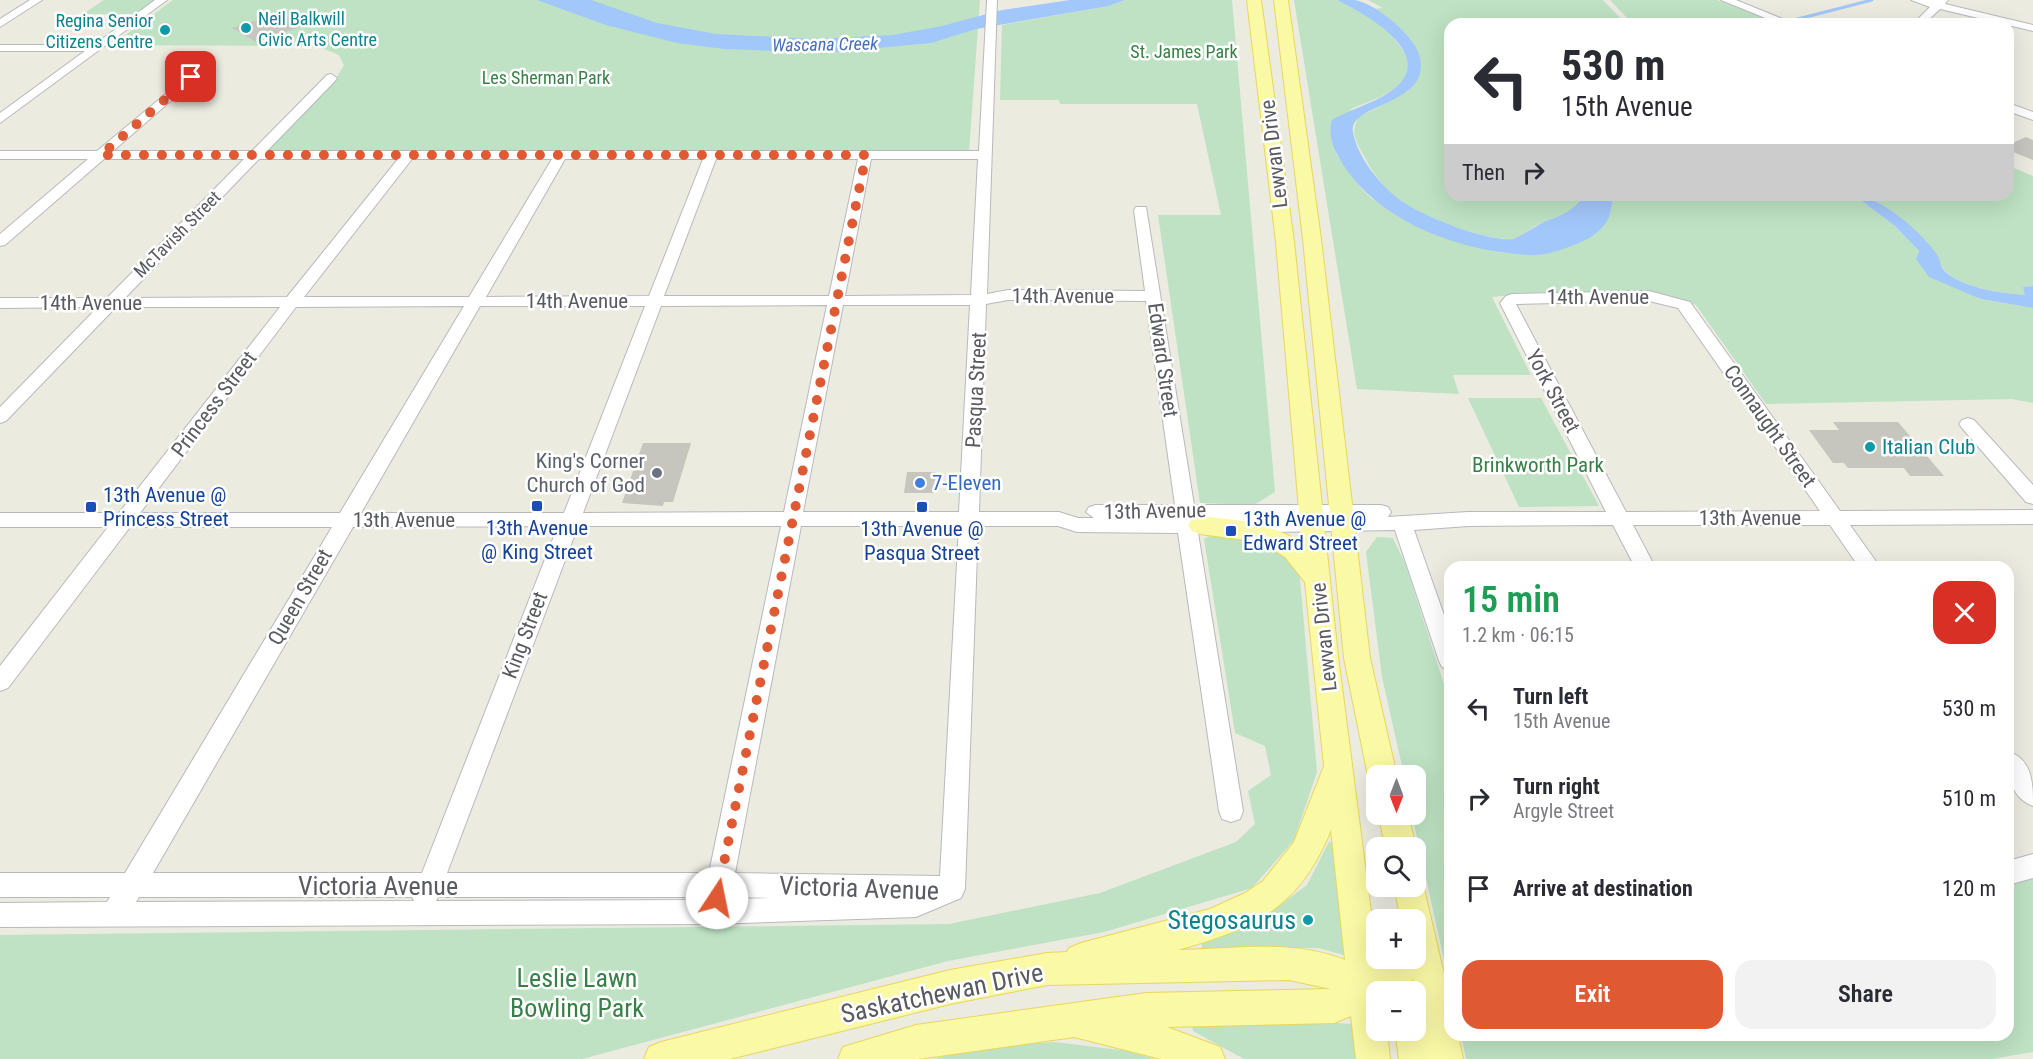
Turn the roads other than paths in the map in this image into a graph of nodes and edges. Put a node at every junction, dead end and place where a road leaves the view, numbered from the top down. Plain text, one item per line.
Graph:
1 (37, 0) edge
2 (162, 0) edge
3 (1254, 0) edge
4 (1281, 0) edge
5 (1726, 0) edge
6 (1916, 0) edge
7 (992, 3) edge
8 (1941, 3) edge
9 (1774, 18) edge
10 (1925, 18) edge
11 (1996, 18) edge
12 (2014, 23) edge
13 (0, 24) edge
14 (2033, 28) edge
15 (0, 48) edge
16 (96, 48) junction
17 (191, 77) dead end
18 (331, 78) dead end
19 (2014, 109) edge
20 (2033, 116) edge
21 (0, 118) edge
22 (0, 155) edge
23 (101, 155) junction
24 (256, 155) junction
25 (408, 155) junction
26 (561, 155) junction
27 (711, 155) junction
28 (866, 155) junction
29 (984, 155) junction
30 (1141, 210) dead end
31 (0, 242) edge
32 (1153, 296) junction
33 (836, 300) junction
34 (980, 300) junction
35 (654, 301) junction
36 (292, 302) junction
37 (473, 302) junction
38 (0, 303) edge
39 (110, 303) junction
40 (1511, 311) joint
41 (1692, 314) joint
42 (0, 417) edge
43 (1968, 424) dead end
44 (2033, 497) edge
45 (1312, 517) junction
46 (2033, 517) edge
47 (1344, 518) junction
48 (1620, 518) junction
49 (1834, 518) junction
50 (793, 519) junction
51 (970, 519) junction
52 (1468, 519) junction
53 (0, 520) edge
54 (125, 520) junction
55 (345, 520) junction
56 (569, 520) junction
57 (1191, 520) junction
58 (1402, 524) junction
59 (1643, 561) edge
60 (1866, 561) edge
61 (1319, 582) junction
62 (1444, 644) edge
63 (0, 682) edge
64 (1338, 763) junction
65 (1381, 765) edge
66 (2014, 769) edge
67 (2033, 795) edge
68 (1231, 811) dead end
69 (2033, 866) edge
70 (2014, 871) edge
71 (0, 885) edge
72 (132, 885) junction
73 (719, 885) junction
74 (429, 886) junction
75 (952, 889) junction
76 (1414, 907) edge
77 (714, 912) junction
78 (419, 914) junction
79 (0, 915) edge
80 (114, 915) junction
81 (1047, 969) junction
82 (1399, 969) edge
83 (1370, 981) edge
84 (1388, 981) edge
85 (1366, 991) edge
86 (1366, 996) edge
87 (1072, 1022) junction
88 (1373, 1041) edge
89 (1414, 1041) edge
90 (661, 1059) edge
91 (855, 1059) edge
92 (1208, 1059) edge
93 (1373, 1059) edge
94 (1416, 1059) edge
95 (1446, 1059) edge

1 - 13 street
2 - 16 street
3 - 45 main road, Lewvan Drive
4 - 47 main road, Lewvan Drive
5 - 9 street
6 - 8 street
7 - 29 street, Pasqua Street
8 - 10 street
8 - 11 street
12 - 14 street
15 - 16 street
16 - 21 street
17 - 23 street
18 - 24 street, McTavish Street
19 - 20 street
22 - 23 street
23 - 24 street
23 - 31 street
24 - 25 street
24 - 39 street, McTavish Street
25 - 26 street
25 - 36 street, Princess Street
26 - 27 street
26 - 37 street, Queen Street
27 - 28 street
27 - 35 street, King Street
28 - 29 street
28 - 33 street
29 - 34 street, Pasqua Street
30 - 32 street, Edward Street
32 - 34 street, 14th Avenue
32 - 57 street, Edward Street
33 - 34 street, 14th Avenue
33 - 35 street, 14th Avenue
33 - 50 street
34 - 51 street, Pasqua Street
35 - 37 street, 14th Avenue
35 - 56 street, King Street
36 - 37 street, 14th Avenue
36 - 39 street, 14th Avenue
36 - 54 street, Princess Street
37 - 55 street, Queen Street
38 - 39 street, 14th Avenue
39 - 42 street, McTavish Street
40 - 41 street, 14th Avenue
40 - 48 street, York Street
41 - 49 street, Connaught Street
43 - 44 street
45 - 47 street, 13th Avenue
45 - 57 street, 13th Avenue
45 - 61 main road, Lewvan Drive
46 - 49 street, 13th Avenue
47 - 52 street, 13th Avenue
47 - 58 street, 13th Avenue
47 - 65 main road, Lewvan Drive
48 - 49 street, 13th Avenue
48 - 52 street, 13th Avenue
48 - 59 street, York Street
49 - 60 street, Connaught Street
50 - 51 street, 13th Avenue
50 - 56 street, 13th Avenue
50 - 73 street
51 - 57 street, 13th Avenue
51 - 75 street, Pasqua Street
52 - 58 street, 13th Avenue
53 - 54 street, 13th Avenue
54 - 55 street, 13th Avenue
54 - 63 street, Princess Street
55 - 56 street, 13th Avenue
55 - 72 street, Queen Street
56 - 74 street, King Street
57 - 61 main road
57 - 68 street, Edward Street
58 - 62 street
61 - 64 main road, Lewvan Drive
64 - 81 main road
64 - 83 main road, Lewvan Drive
66 - 67 street
69 - 70 street
71 - 72 street, Victoria Avenue
72 - 74 street, Victoria Avenue
72 - 80 street, Queen Street
73 - 74 street, Victoria Avenue
73 - 75 street, Victoria Avenue
73 - 77 street
74 - 78 street, King Street
75 - 77 street, Victoria Avenue
76 - 95 main road
77 - 78 street, Victoria Avenue
78 - 80 street, Victoria Avenue
79 - 80 street, Victoria Avenue
81 - 85 main road, Saskatchewan Drive
81 - 90 main road, Saskatchewan Drive
82 - 84 main road, Saskatchewan Drive
86 - 87 main road, Saskatchewan Drive
87 - 91 main road, Saskatchewan Drive
87 - 92 main road
88 - 93 main road, Lewvan Drive
89 - 94 main road

